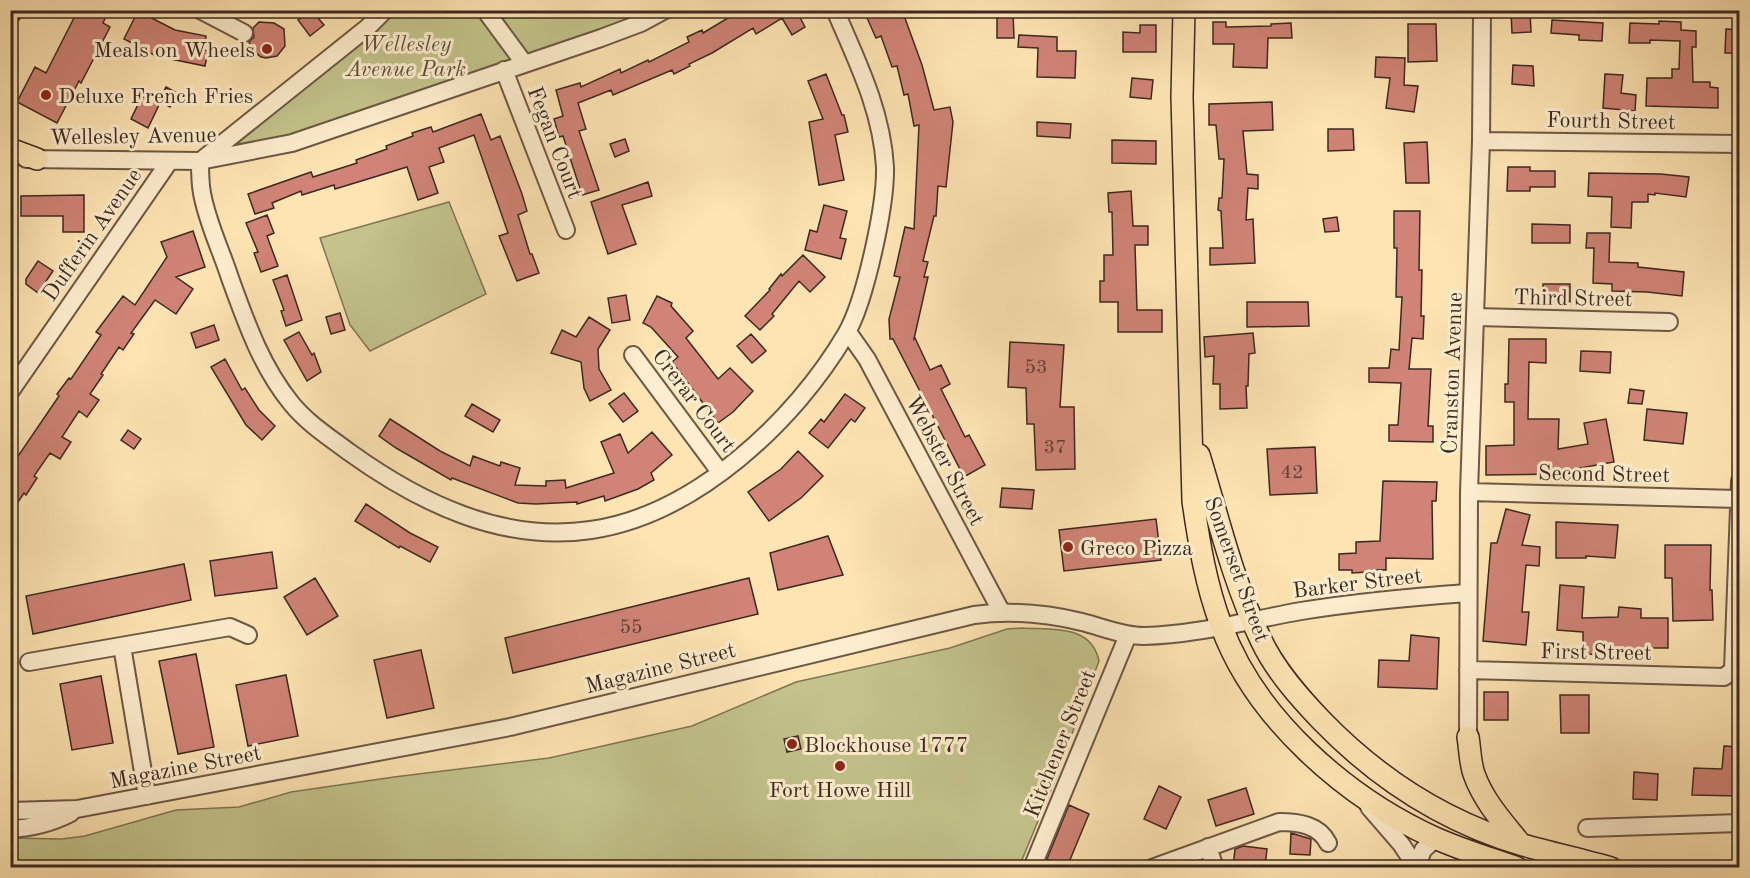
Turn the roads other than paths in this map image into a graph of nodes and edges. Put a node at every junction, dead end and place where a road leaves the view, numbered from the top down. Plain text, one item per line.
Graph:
1 (200, 10) edge
2 (386, 10) edge
3 (485, 10) edge
4 (665, 10) edge
5 (835, 10) edge
6 (1184, 10) edge
7 (1482, 10) edge
8 (244, 33) dead end
9 (524, 63) junction
10 (504, 70) junction
11 (1481, 141) junction
12 (1740, 144) edge
13 (10, 149) edge
14 (10, 158) edge
15 (37, 159) junction
16 (200, 161) junction
17 (169, 162) junction
18 (566, 230) dead end
19 (1475, 317) junction
20 (1669, 322) dead end
21 (848, 332) junction
22 (633, 356) dead end
23 (10, 392) edge
24 (1192, 431) junction
25 (720, 472) junction
26 (1740, 481) edge
27 (1469, 492) junction
28 (1738, 498) edge
29 (1468, 593) junction
30 (1738, 599) edge
31 (1000, 611) junction
32 (1252, 620) junction
33 (1221, 626) junction
34 (1128, 634) junction
35 (248, 635) dead end
36 (122, 645) junction
37 (29, 662) dead end
38 (1468, 670) junction
39 (1468, 737) joint
40 (1351, 788) junction
41 (147, 796) junction
42 (77, 809) junction
43 (10, 811) edge
44 (1740, 823) edge
45 (1587, 828) dead end
46 (10, 830) edge
47 (1436, 838) junction
48 (1328, 843) dead end
49 (1521, 844) junction
50 (1208, 847) junction
51 (1417, 866) edge
52 (1032, 867) edge
53 (1152, 867) edge
54 (1215, 867) edge
55 (1517, 867) edge
56 (1611, 867) edge

1 - 8 street
2 - 16 street
3 - 9 street
4 - 9 street, Wellesley Avenue
5 - 21 street
6 - 24 main road, Somerset Street
7 - 11 street, Cranston Avenue
9 - 10 street, Wellesley Avenue
10 - 16 street, Wellesley Avenue
10 - 18 street, Fegan Court
11 - 12 street, Fourth Street
11 - 19 street, Cranston Avenue
13 - 15 main road
14 - 15 street, Wellesley Avenue
15 - 17 street, Wellesley Avenue
16 - 17 street, Wellesley Avenue
16 - 25 street
17 - 23 street, Dufferin Avenue
19 - 20 street, Third Street
19 - 27 street, Cranston Avenue
21 - 25 street
21 - 31 street, Webster Street
22 - 25 street, Crerar Court
24 - 32 main road, Somerset Street
24 - 33 main road, Somerset Street
26 - 28 street
27 - 28 street, Second Street
27 - 29 street, Cranston Avenue
28 - 30 street
29 - 32 street, Barker Street
29 - 38 street, Cranston Avenue
30 - 38 street, First Street
31 - 34 street, Magazine Street
31 - 41 street, Magazine Street
32 - 33 street, Magazine Street
32 - 49 main road, Somerset Street
33 - 34 street, Magazine Street
33 - 40 main road, Somerset Street
34 - 52 street, Kitchener Street
35 - 36 street
36 - 37 street
36 - 41 street
38 - 39 street, Cranston Avenue
39 - 49 main road
40 - 47 main road, Somerset Street
40 - 51 street
41 - 42 street, Magazine Street
42 - 43 street, Magazine Street
42 - 46 street, Magazine Street
44 - 45 street
47 - 51 street
47 - 55 main road, Somerset Street
48 - 50 street
49 - 56 main road, Somerset Street
50 - 53 street
50 - 54 street

